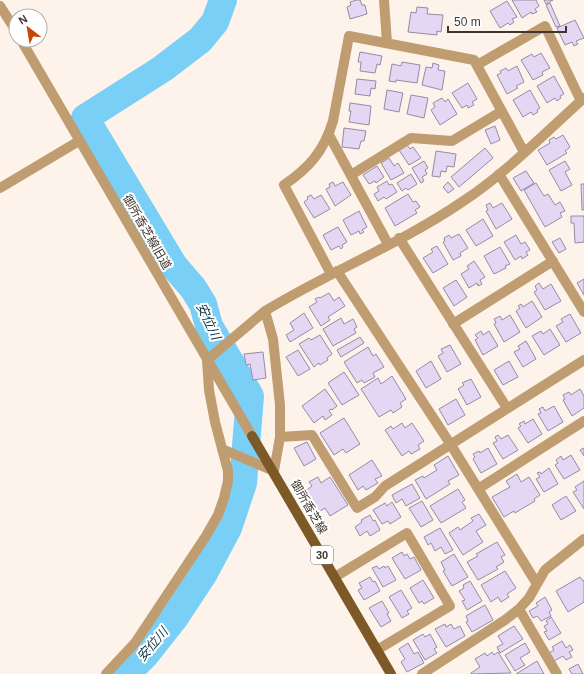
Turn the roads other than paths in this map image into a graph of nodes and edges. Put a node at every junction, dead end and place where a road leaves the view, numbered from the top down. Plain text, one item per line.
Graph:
1 (384, 0) edge
2 (0, 6) edge
3 (8, 18) edge
4 (387, 43) junction
5 (26, 48) edge
6 (477, 65) junction
7 (582, 100) edge
8 (502, 111) junction
9 (329, 135) junction
10 (79, 141) junction
11 (524, 152) junction
12 (499, 174) junction
13 (351, 176) junction
14 (0, 188) edge
15 (399, 238) junction
16 (388, 244) junction
17 (553, 261) junction
18 (334, 272) junction
19 (265, 311) junction
20 (584, 312) edge
21 (453, 324) junction
22 (210, 357) junction
23 (584, 360) edge
24 (507, 408) junction
25 (584, 421) edge
26 (252, 436) joint
27 (280, 437) junction
28 (451, 445) junction
29 (222, 449) junction
30 (274, 471) junction
31 (478, 489) junction
32 (584, 539) edge
33 (335, 577) junction
34 (537, 584) junction
35 (519, 609) junction
36 (377, 650) junction
37 (106, 674) edge
38 (391, 674) edge
39 (422, 674) edge
40 (557, 674) edge

1 - 4 street
2 - 3 street
4 - 6 street
4 - 9 street
5 - 10 street, 御所香芝線旧道
6 - 7 street
6 - 8 street
7 - 11 street
8 - 11 street
8 - 13 street
9 - 13 street
9 - 18 street
10 - 14 street
10 - 22 street, 御所香芝線旧道
11 - 12 street
12 - 15 street
12 - 17 street
13 - 16 street
15 - 16 street
15 - 21 street
16 - 18 street
17 - 20 street
17 - 21 street
18 - 19 street
18 - 28 street
19 - 22 street
19 - 27 street
21 - 24 street
22 - 26 street, 御所香芝線旧道
22 - 29 street
23 - 24 street
24 - 28 street
25 - 31 street
26 - 30 main road, 御所香芝線 / 30
27 - 28 street
27 - 30 street
28 - 31 street
29 - 30 street
29 - 37 street
30 - 33 main road, 御所香芝線 / 30
31 - 34 street
32 - 34 street
33 - 36 main road, 御所香芝線 / 30
33 - 36 street
34 - 35 street
35 - 39 street
35 - 40 street
36 - 38 main road, 御所香芝線 / 30

